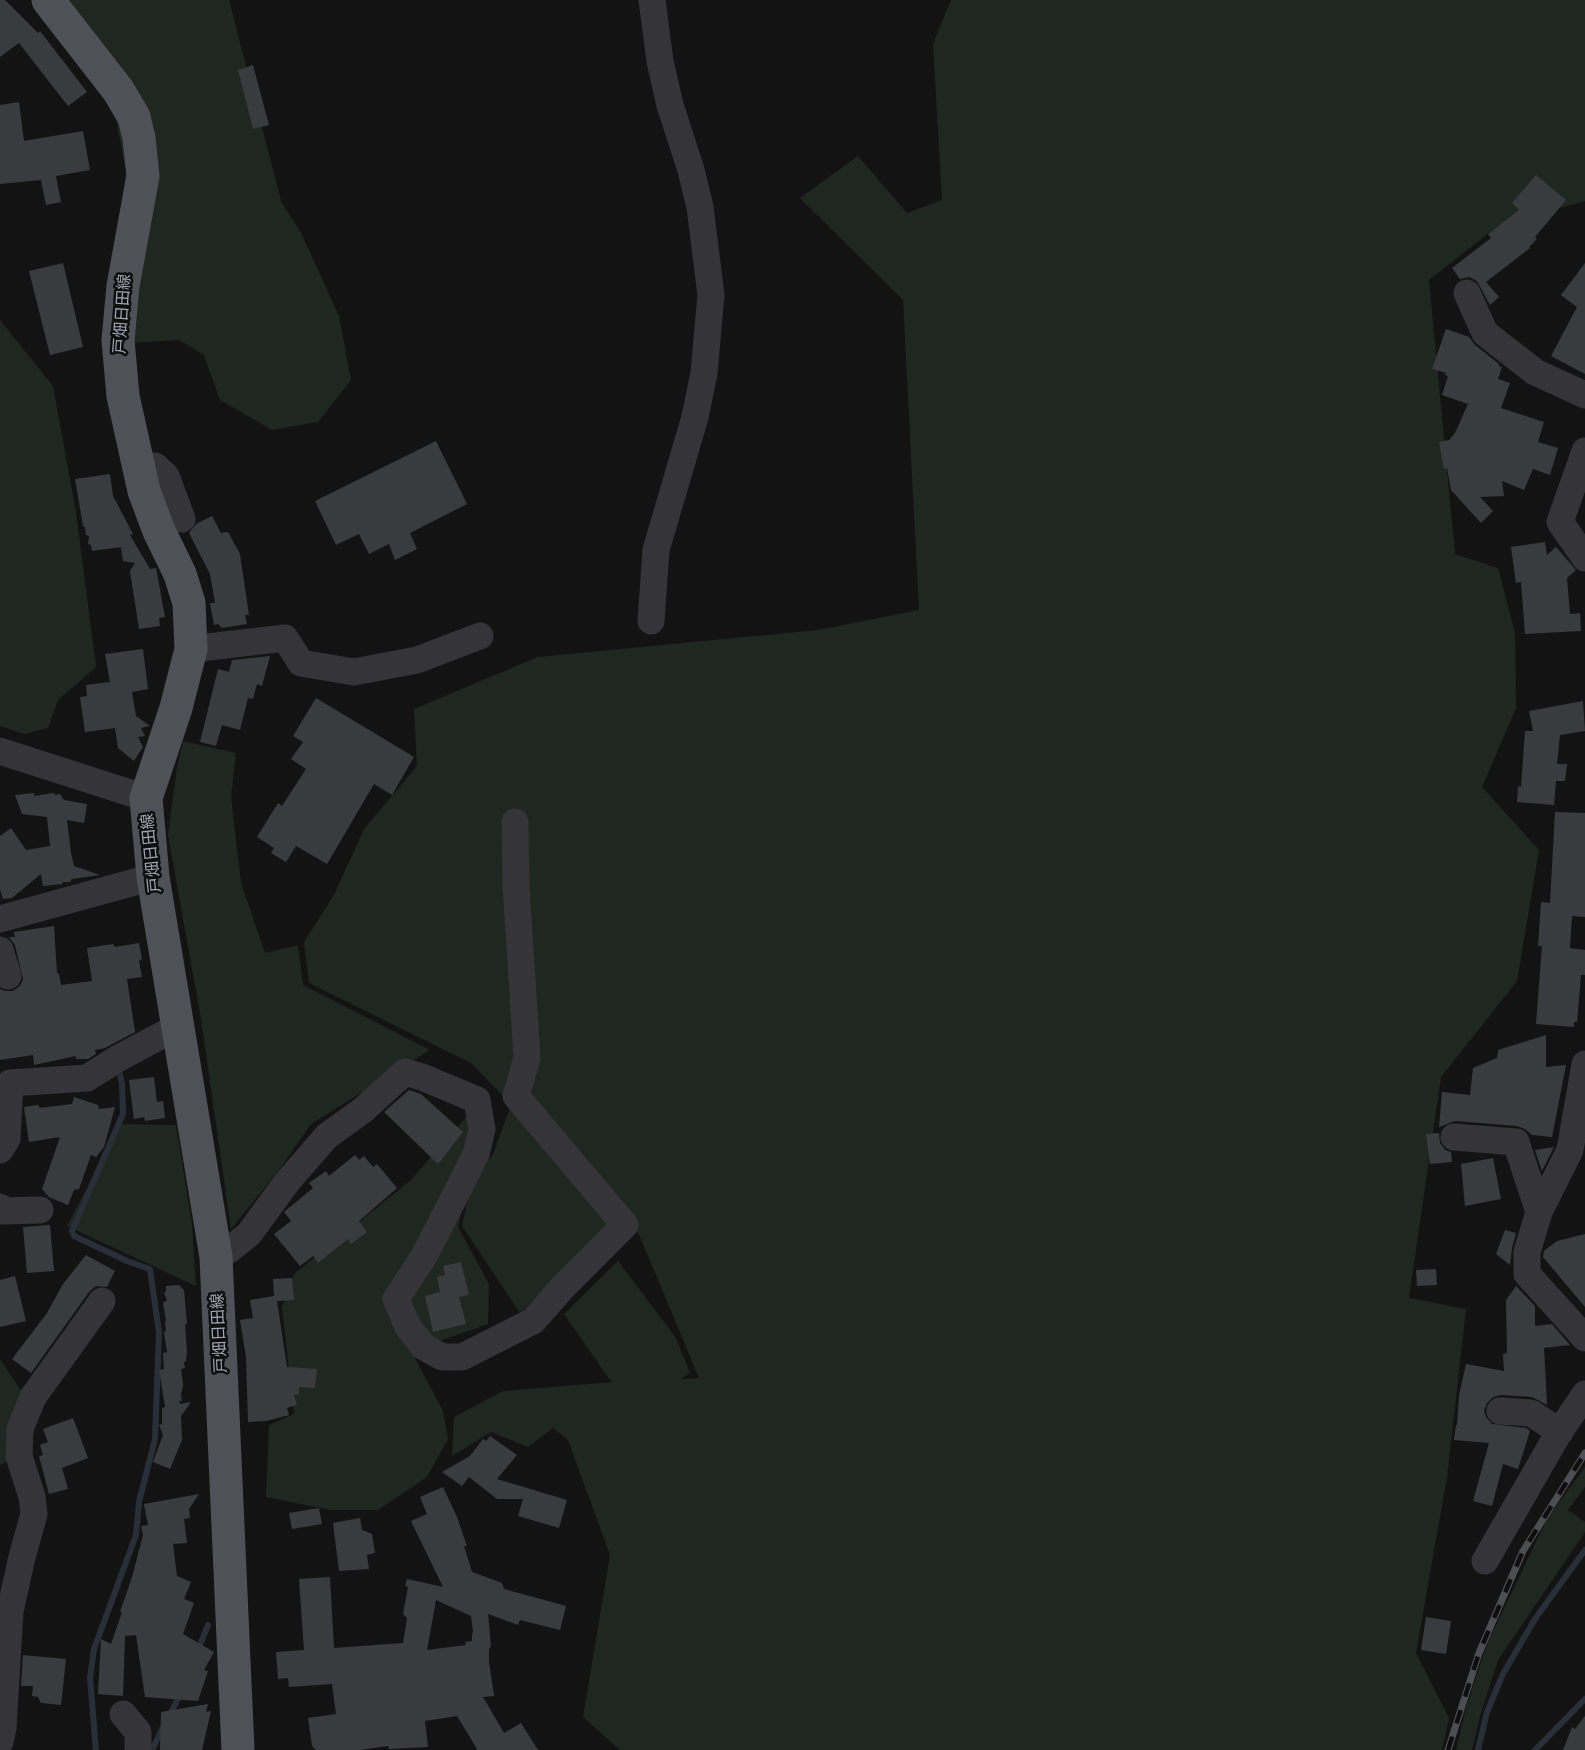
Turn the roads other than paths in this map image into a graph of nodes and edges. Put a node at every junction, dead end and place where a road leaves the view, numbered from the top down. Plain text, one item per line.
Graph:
1 (48, 0) edge
2 (652, 0) edge
3 (1467, 293) dead end
4 (1585, 395) edge
5 (1585, 451) edge
6 (138, 469) junction
7 (182, 519) dead end
8 (1585, 558) edge
9 (651, 621) dead end
10 (480, 636) dead end
11 (191, 649) junction
12 (0, 751) edge
13 (146, 798) junction
14 (515, 822) dead end
15 (153, 877) junction
16 (0, 919) edge
17 (0, 950) edge
18 (8, 976) dead end
19 (179, 1026) junction
20 (1585, 1064) edge
21 (5, 1082) edge
22 (1583, 1091) edge
23 (1454, 1137) dead end
24 (0, 1150) edge
25 (0, 1208) edge
26 (40, 1210) dead end
27 (1539, 1212) junction
28 (216, 1257) junction
29 (102, 1301) dead end
30 (1585, 1338) edge
31 (1585, 1394) edge
32 (1500, 1411) dead end
33 (1560, 1432) junction
34 (1485, 1561) dead end
35 (123, 1714) dead end
36 (0, 1742) edge
37 (138, 1750) edge
38 (238, 1750) edge

1 - 6 main road, 戸畑日田線
2 - 9 street
3 - 4 street
5 - 8 street
6 - 7 street
6 - 11 main road, 戸畑日田線
10 - 11 street
11 - 13 main road, 戸畑日田線
12 - 13 street
13 - 15 main road, 戸畑日田線
14 - 28 street
15 - 16 street
15 - 19 main road, 戸畑日田線
17 - 18 street
19 - 21 street
19 - 28 main road, 戸畑日田線
20 - 22 street
21 - 24 street
22 - 27 street
23 - 27 street
25 - 26 street
27 - 30 street
28 - 38 main road, 戸畑日田線
29 - 36 street
31 - 33 street
32 - 33 street
33 - 34 street
35 - 37 street

